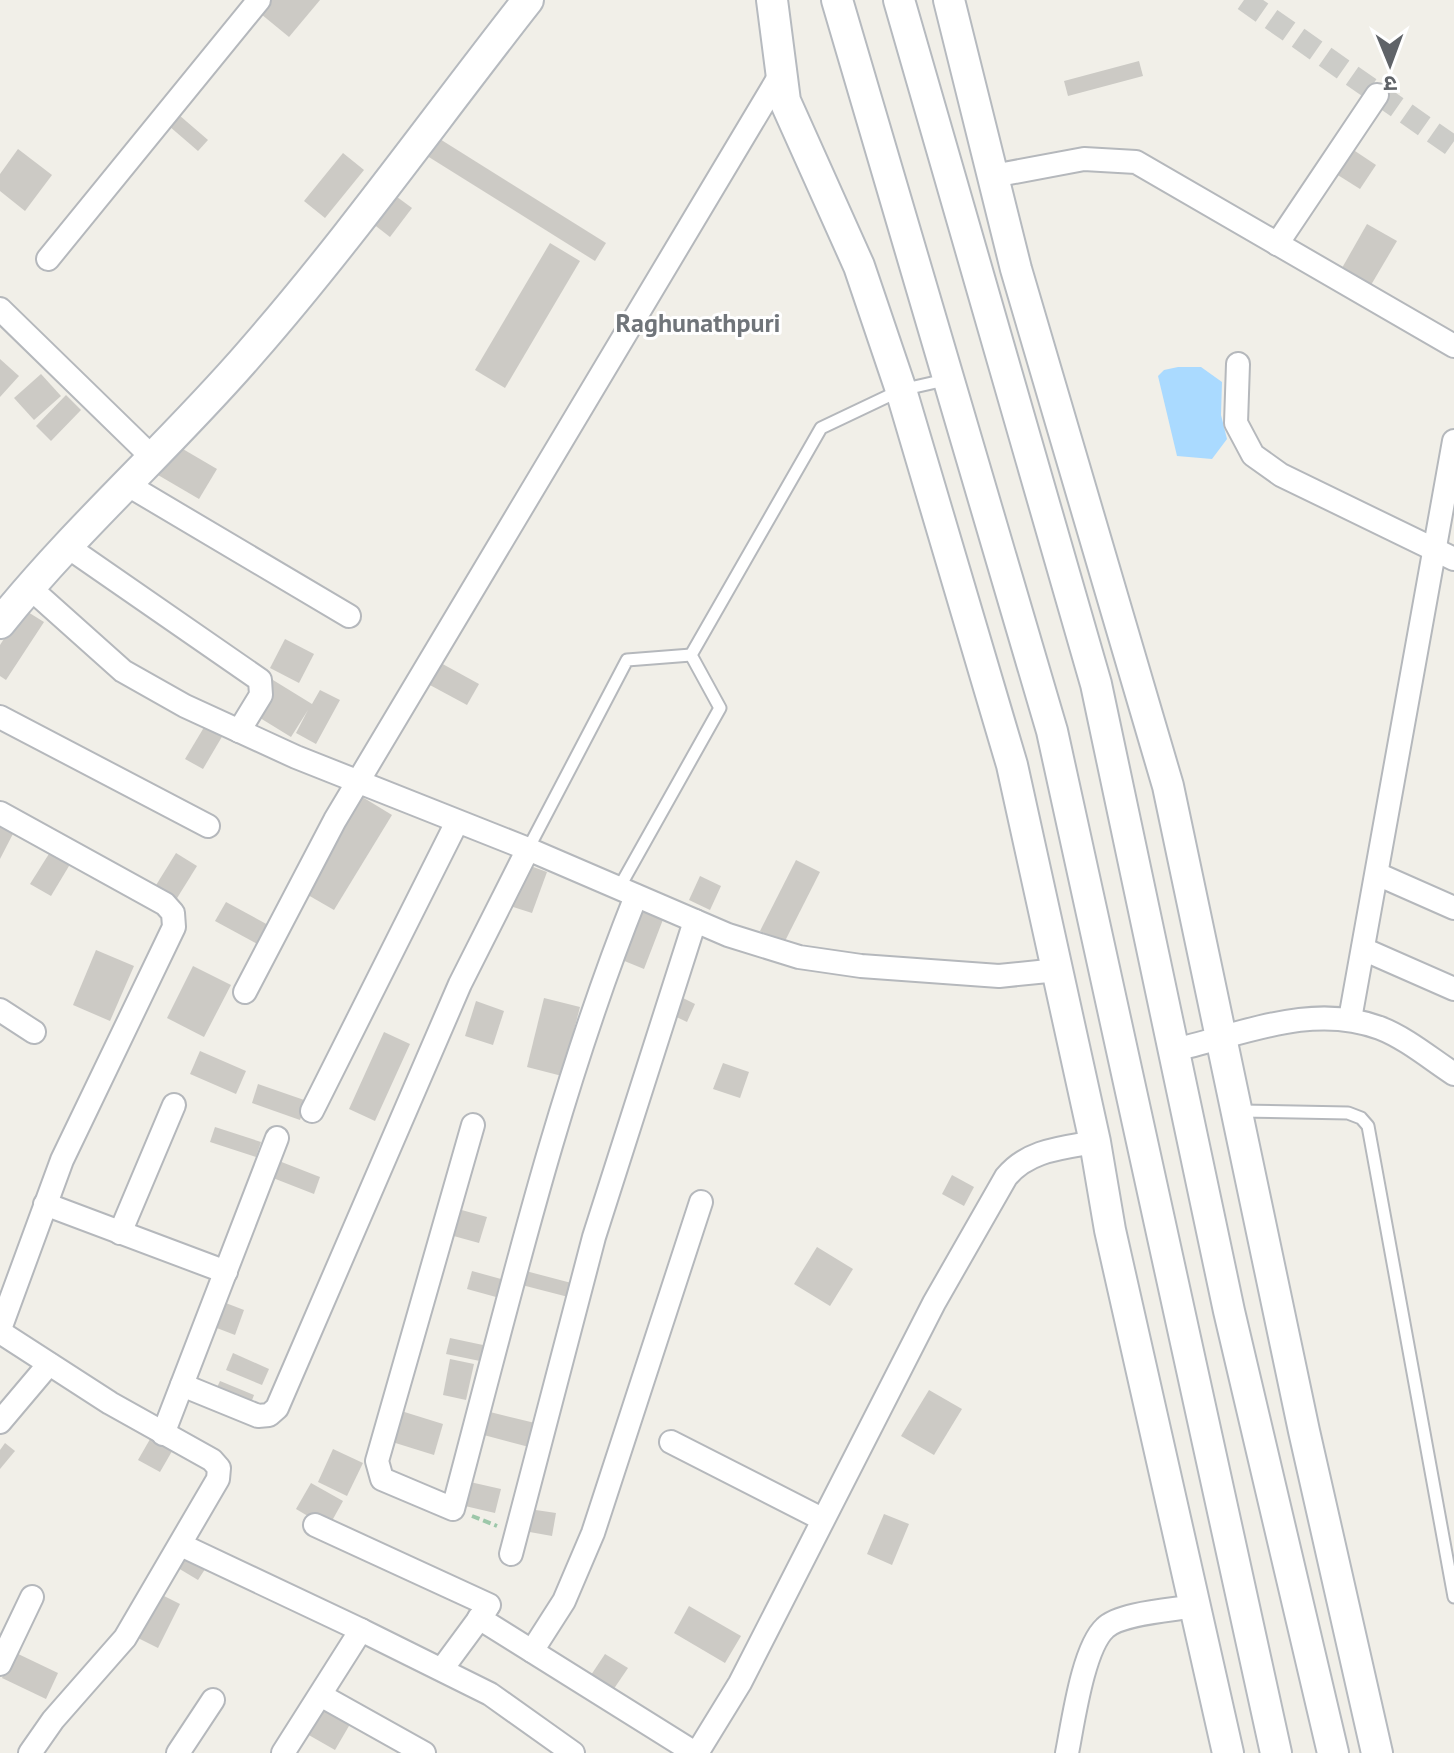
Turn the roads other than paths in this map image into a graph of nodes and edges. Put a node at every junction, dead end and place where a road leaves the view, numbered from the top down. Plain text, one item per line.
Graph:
1 (259, 0) edge
2 (528, 0) edge
3 (772, 0) edge
4 (837, 0) edge
5 (899, 0) edge
6 (949, 0) edge
7 (779, 77) junction
8 (1377, 95) dead end
9 (993, 176) junction
10 (1277, 244) junction
11 (48, 259) dead end
12 (4, 321) edge
13 (1454, 346) edge
14 (1238, 364) dead end
15 (950, 379) junction
16 (901, 390) junction
17 (1454, 441) edge
18 (154, 459) junction
19 (128, 485) junction
20 (1450, 489) edge
21 (68, 547) junction
22 (1445, 554) edge
23 (29, 587) junction
24 (349, 616) dead end
25 (0, 623) edge
26 (691, 655) junction
27 (0, 717) edge
28 (239, 731) junction
29 (360, 783) junction
30 (0, 813) edge
31 (457, 822) junction
32 (208, 826) dead end
33 (528, 849) junction
34 (1377, 874) junction
35 (627, 892) junction
36 (1454, 908) edge
37 (695, 921) junction
38 (1363, 949) junction
39 (1058, 970) junction
40 (1454, 989) edge
41 (245, 992) dead end
42 (0, 1010) edge
43 (1350, 1019) junction
44 (34, 1032) dead end
45 (1220, 1040) junction
46 (1174, 1050) junction
47 (1454, 1074) edge
48 (174, 1105) dead end
49 (312, 1111) dead end
50 (1235, 1111) junction
51 (473, 1125) dead end
52 (277, 1138) dead end
53 (1095, 1142) junction
54 (701, 1202) dead end
55 (45, 1204) junction
56 (120, 1233) junction
57 (226, 1272) junction
58 (0, 1331) edge
59 (49, 1364) junction
60 (182, 1385) junction
61 (0, 1422) edge
62 (163, 1434) junction
63 (671, 1442) dead end
64 (822, 1519) junction
65 (315, 1525) dead end
66 (515, 1544) road end
67 (181, 1545) junction
68 (32, 1597) dead end
69 (1454, 1597) edge
70 (1195, 1606) junction
71 (487, 1607) junction
72 (361, 1630) junction
73 (532, 1651) junction
74 (0, 1664) edge
75 (442, 1669) junction
76 (322, 1696) junction
77 (213, 1700) dead end
78 (30, 1753) edge
79 (178, 1753) edge
80 (283, 1753) edge
81 (424, 1753) edge
82 (573, 1753) edge
83 (696, 1753) edge
84 (1067, 1753) edge
85 (1228, 1753) edge
86 (1276, 1753) edge
87 (1333, 1753) edge
88 (1377, 1753) edge

1 - 11 street
2 - 18 street
3 - 7 street
4 - 15 street
5 - 46 street
6 - 9 street
7 - 16 street
7 - 29 street
8 - 10 street
9 - 10 street
9 - 45 street
10 - 13 street
12 - 18 street
14 - 22 street
15 - 16 lane
15 - 86 street
16 - 26 lane
16 - 39 street
17 - 20 street
18 - 19 street
19 - 21 street
19 - 24 street
20 - 22 street
21 - 23 street
21 - 28 street
22 - 34 street
23 - 25 street
23 - 28 street
26 - 33 lane
26 - 35 lane
27 - 32 street
28 - 29 street
29 - 31 street
29 - 41 street
30 - 55 street
31 - 33 street
31 - 49 street
33 - 35 street
33 - 60 street
34 - 36 street
34 - 38 street
35 - 37 street
35 - 51 street
37 - 39 street
37 - 66 street
38 - 40 street
38 - 43 street
39 - 53 street
42 - 44 street
43 - 45 street
43 - 47 street
45 - 46 street
45 - 50 street
46 - 87 street
48 - 56 street
50 - 69 lane
50 - 88 street
52 - 57 street
53 - 64 street
53 - 70 street
54 - 73 street
55 - 56 street
55 - 58 street
56 - 57 street
57 - 60 street
58 - 59 street
59 - 61 street
59 - 62 street
60 - 62 street
62 - 67 street
63 - 64 street
64 - 83 street
65 - 71 street
67 - 72 street
67 - 78 street
68 - 74 street
70 - 84 street
70 - 85 street
71 - 73 street
71 - 75 street
72 - 75 street
72 - 76 street
73 - 83 street
75 - 82 street
76 - 80 street
76 - 81 street
77 - 79 street

